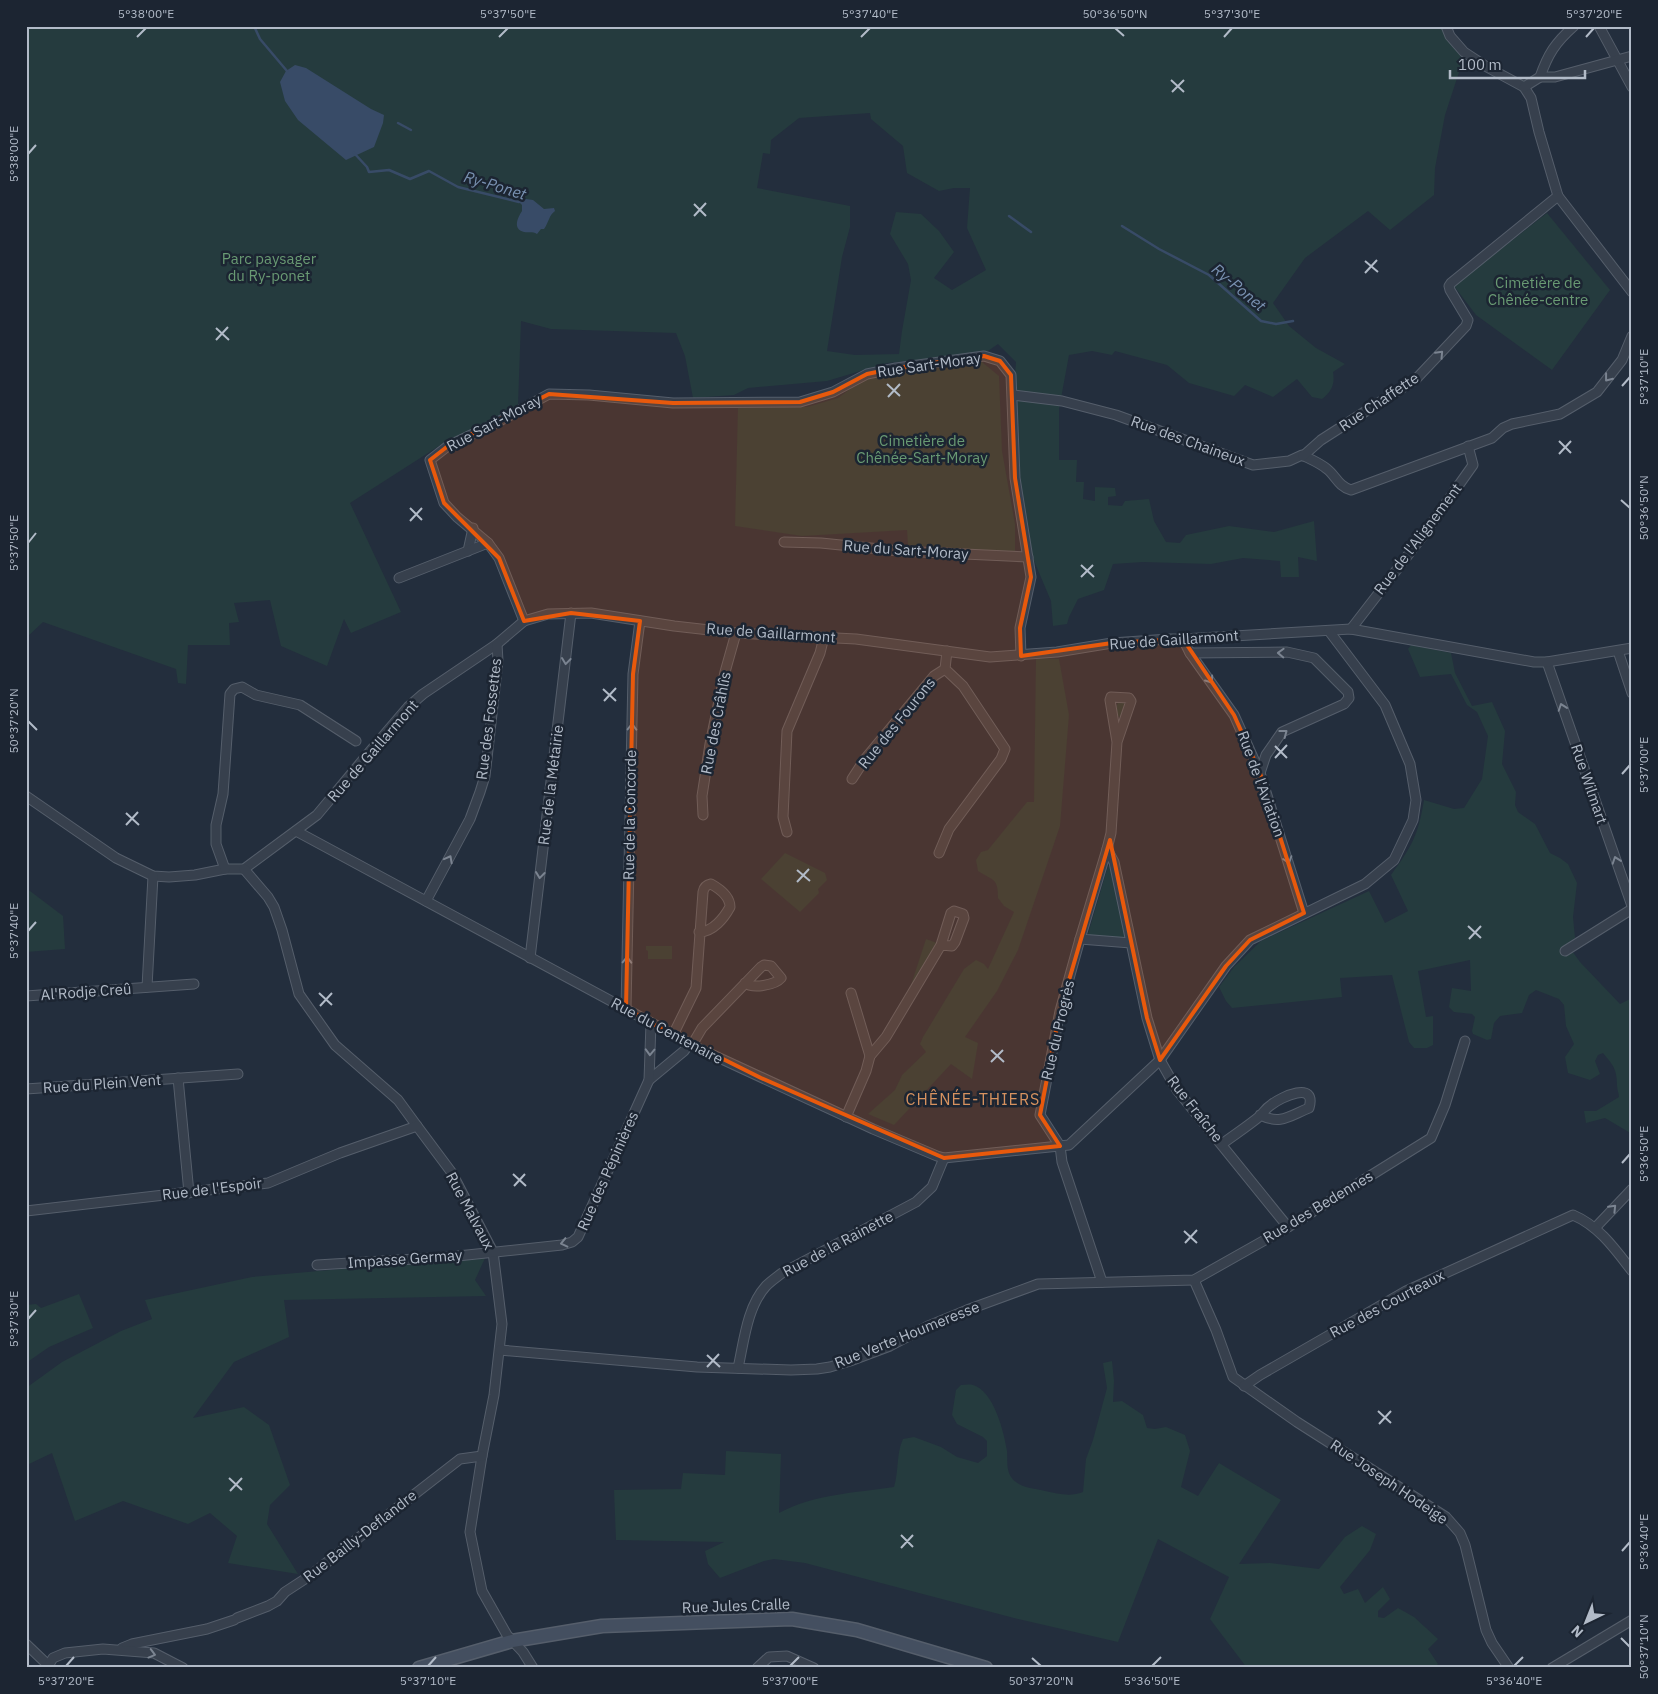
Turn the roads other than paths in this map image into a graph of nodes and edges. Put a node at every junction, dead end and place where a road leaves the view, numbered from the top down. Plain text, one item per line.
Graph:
1 (1446, 26) edge
2 (1574, 26) edge
3 (1599, 26) edge
4 (1632, 56) edge
5 (1617, 61) junction
6 (1540, 77) junction
7 (1524, 87) junction
8 (1632, 87) edge
9 (1558, 196) junction
10 (1632, 292) edge
11 (1632, 336) edge
12 (1016, 395) junction
13 (1468, 446) junction
14 (1303, 456) junction
15 (473, 528) junction
16 (784, 542) dead end
17 (488, 543) junction
18 (468, 551) junction
19 (1028, 558) junction
20 (399, 578) dead end
21 (571, 613) junction
22 (524, 621) junction
23 (640, 622) junction
24 (1351, 629) junction
25 (1330, 631) junction
26 (736, 633) junction
27 (824, 637) junction
28 (1183, 639) junction
29 (497, 644) junction
30 (1632, 648) edge
31 (947, 651) junction
32 (1618, 651) junction
33 (1190, 653) junction
34 (1022, 656) junction
35 (1547, 662) junction
36 (945, 669) junction
37 (1632, 693) edge
38 (356, 741) dead end
39 (1117, 742) dead end
40 (1260, 773) junction
41 (852, 780) dead end
42 (26, 796) edge
43 (703, 815) dead end
44 (296, 831) junction
45 (786, 832) dead end
46 (1107, 849) junction
47 (939, 853) dead end
48 (225, 869) junction
49 (244, 869) junction
50 (153, 876) junction
51 (426, 902) junction
52 (1632, 908) edge
53 (1304, 913) junction
54 (699, 932) junction
55 (1080, 939) junction
56 (1131, 943) junction
57 (941, 945) dead end
58 (1565, 951) dead end
59 (530, 958) junction
60 (194, 984) dead end
61 (745, 984) dead end
62 (147, 988) junction
63 (851, 993) dead end
64 (26, 996) edge
65 (626, 1008) junction
66 (651, 1023) junction
67 (673, 1035) junction
68 (1465, 1041) dead end
69 (691, 1044) junction
70 (870, 1056) junction
71 (1160, 1060) junction
72 (238, 1074) dead end
73 (178, 1078) junction
74 (649, 1080) junction
75 (26, 1089) edge
76 (1260, 1115) junction
77 (846, 1117) junction
78 (418, 1126) junction
79 (1222, 1144) junction
80 (1060, 1146) junction
81 (944, 1158) junction
82 (1632, 1189) edge
83 (189, 1193) junction
84 (26, 1211) edge
85 (1288, 1227) junction
86 (1595, 1228) junction
87 (493, 1252) junction
88 (317, 1265) dead end
89 (1632, 1271) edge
90 (1194, 1280) junction
91 (1102, 1282) junction
92 (500, 1350) junction
93 (738, 1368) junction
94 (1244, 1386) junction
95 (482, 1456) junction
96 (1632, 1620) edge
97 (512, 1641) junction
98 (26, 1644) edge
99 (119, 1649) junction
100 (47, 1666) edge
101 (182, 1668) edge
102 (419, 1668) edge
103 (533, 1668) edge
104 (757, 1668) edge
105 (814, 1668) edge
106 (986, 1668) edge
107 (1509, 1668) edge
108 (1552, 1668) edge

1 - 7 street
2 - 6 street
3 - 5 street
4 - 5 street
5 - 6 street
5 - 8 street
6 - 7 street
7 - 9 street
9 - 10 street
14 -> 9 street, Rue Chaffette
11 -> 13 street
12 - 14 street, Rue des Chaineux
12 - 15 street, Rue Sart-Moray
12 - 19 street, Rue Sart-Moray
13 - 14 street
13 - 24 street, Rue de l'Alignement
15 - 17 street
15 - 18 street
16 - 19 street, Rue du Sart-Moray
17 - 18 street
17 - 22 street
18 - 20 street
19 - 34 street, Rue Sart-Moray
21 - 22 street, Rue de Gaillarmont
21 - 23 street, Rue de Gaillarmont
21 -> 59 street, Rue de la Métairie
22 - 29 street, Rue de Gaillarmont
23 - 26 street, Rue de Gaillarmont
65 -> 23 street, Rue de la Concorde
24 - 25 street, Rue de Gaillarmont
24 - 35 street, Rue de Gaillarmont
25 - 28 street, Rue de Gaillarmont
25 - 53 street
26 - 27 street, Rue de Gaillarmont
26 - 43 street, Rue des Crâhlîs
27 - 31 street, Rue de Gaillarmont
27 - 45 street
28 - 33 street, Rue de l'Aviation
28 - 34 street, Rue de Gaillarmont
29 - 44 street, Rue de Gaillarmont
51 -> 29 street, Rue des Fossettes
30 - 32 street, Rue de Gaillarmont
31 - 34 street, Rue de Gaillarmont
31 - 36 street
32 - 35 street, Rue de Gaillarmont
32 - 37 street
33 -> 40 street, Rue de l'Aviation
40 -> 33 street
52 -> 35 street, Rue Wilmart
36 - 41 street, Rue des Fourons
36 - 47 street
38 - 48 street
39 - 46 street, Rue du Progrès
40 -> 53 street, Rue de l'Aviation
42 - 50 street
44 - 49 street, Rue de Gaillarmont
44 - 51 street, Rue du Centenaire
46 - 55 street, Rue du Progrès
46 - 56 street, Rue Fraîche
48 - 49 street
48 - 50 street
49 - 78 street, Rue Malvaux
50 - 62 street, Al'Rodje Creû
51 - 59 street, Rue du Centenaire
52 - 58 street
53 - 71 street
54 - 54 street
54 - 67 street
55 - 56 street
55 - 80 street, Rue du Progrès
56 - 71 street, Rue Fraîche
57 - 70 street
59 - 65 street, Rue du Centenaire
60 - 62 street, Al'Rodje Creû
61 - 69 street, Rue des Pépinières
62 - 64 street, Al'Rodje Creû
63 - 70 street
65 - 66 street, Rue du Centenaire
66 - 67 street, Rue du Centenaire
66 -> 74 street, Rue des Pépinières
67 - 69 street, Rue du Centenaire
68 - 85 street, Rue des Bedennes
69 - 74 street, Rue des Pépinières
69 - 77 street, Rue du Centenaire
70 - 77 street
71 - 79 street, Rue Fraîche
71 - 80 street
72 - 73 street, Rue du Plein Vent
73 - 75 street, Rue du Plein Vent
73 - 83 street, Rue du Plein Vent
74 -> 87 street, Rue des Pépinières
76 - 76 street
76 - 79 street
77 - 81 street, Rue du Centenaire
78 - 83 street, Rue de l'Espoir
78 - 87 street, Rue Malvaux
79 - 85 street, Rue Fraîche
80 - 81 street, Rue du Centenaire
80 - 91 street
81 - 93 street, Rue de la Rainette
86 -> 82 street
83 - 84 street, Rue de l'Espoir
85 - 90 street, Rue des Bedennes
86 - 89 street
86 - 94 street, Rue des Courteaux
87 - 88 street, Impasse Germay
87 - 92 street, Rue Malvaux
90 - 91 street, Rue des Bedennes
90 - 94 street
91 - 93 street, Rue Verte Houmeresse
92 - 93 street, Rue Verte Houmeresse
92 - 95 street, Rue Malvaux
94 - 107 street, Rue Joseph Hodeige
95 - 97 street, Rue Malvaux
95 - 99 street, Rue Bailly-Deflandre
96 - 108 street
97 - 102 street, Rue Jules Cralle
97 - 103 street, Rue Malvaux
97 - 106 street, Rue Jules Cralle
98 - 100 street
99 - 100 street
99 -> 101 street
104 - 105 street

